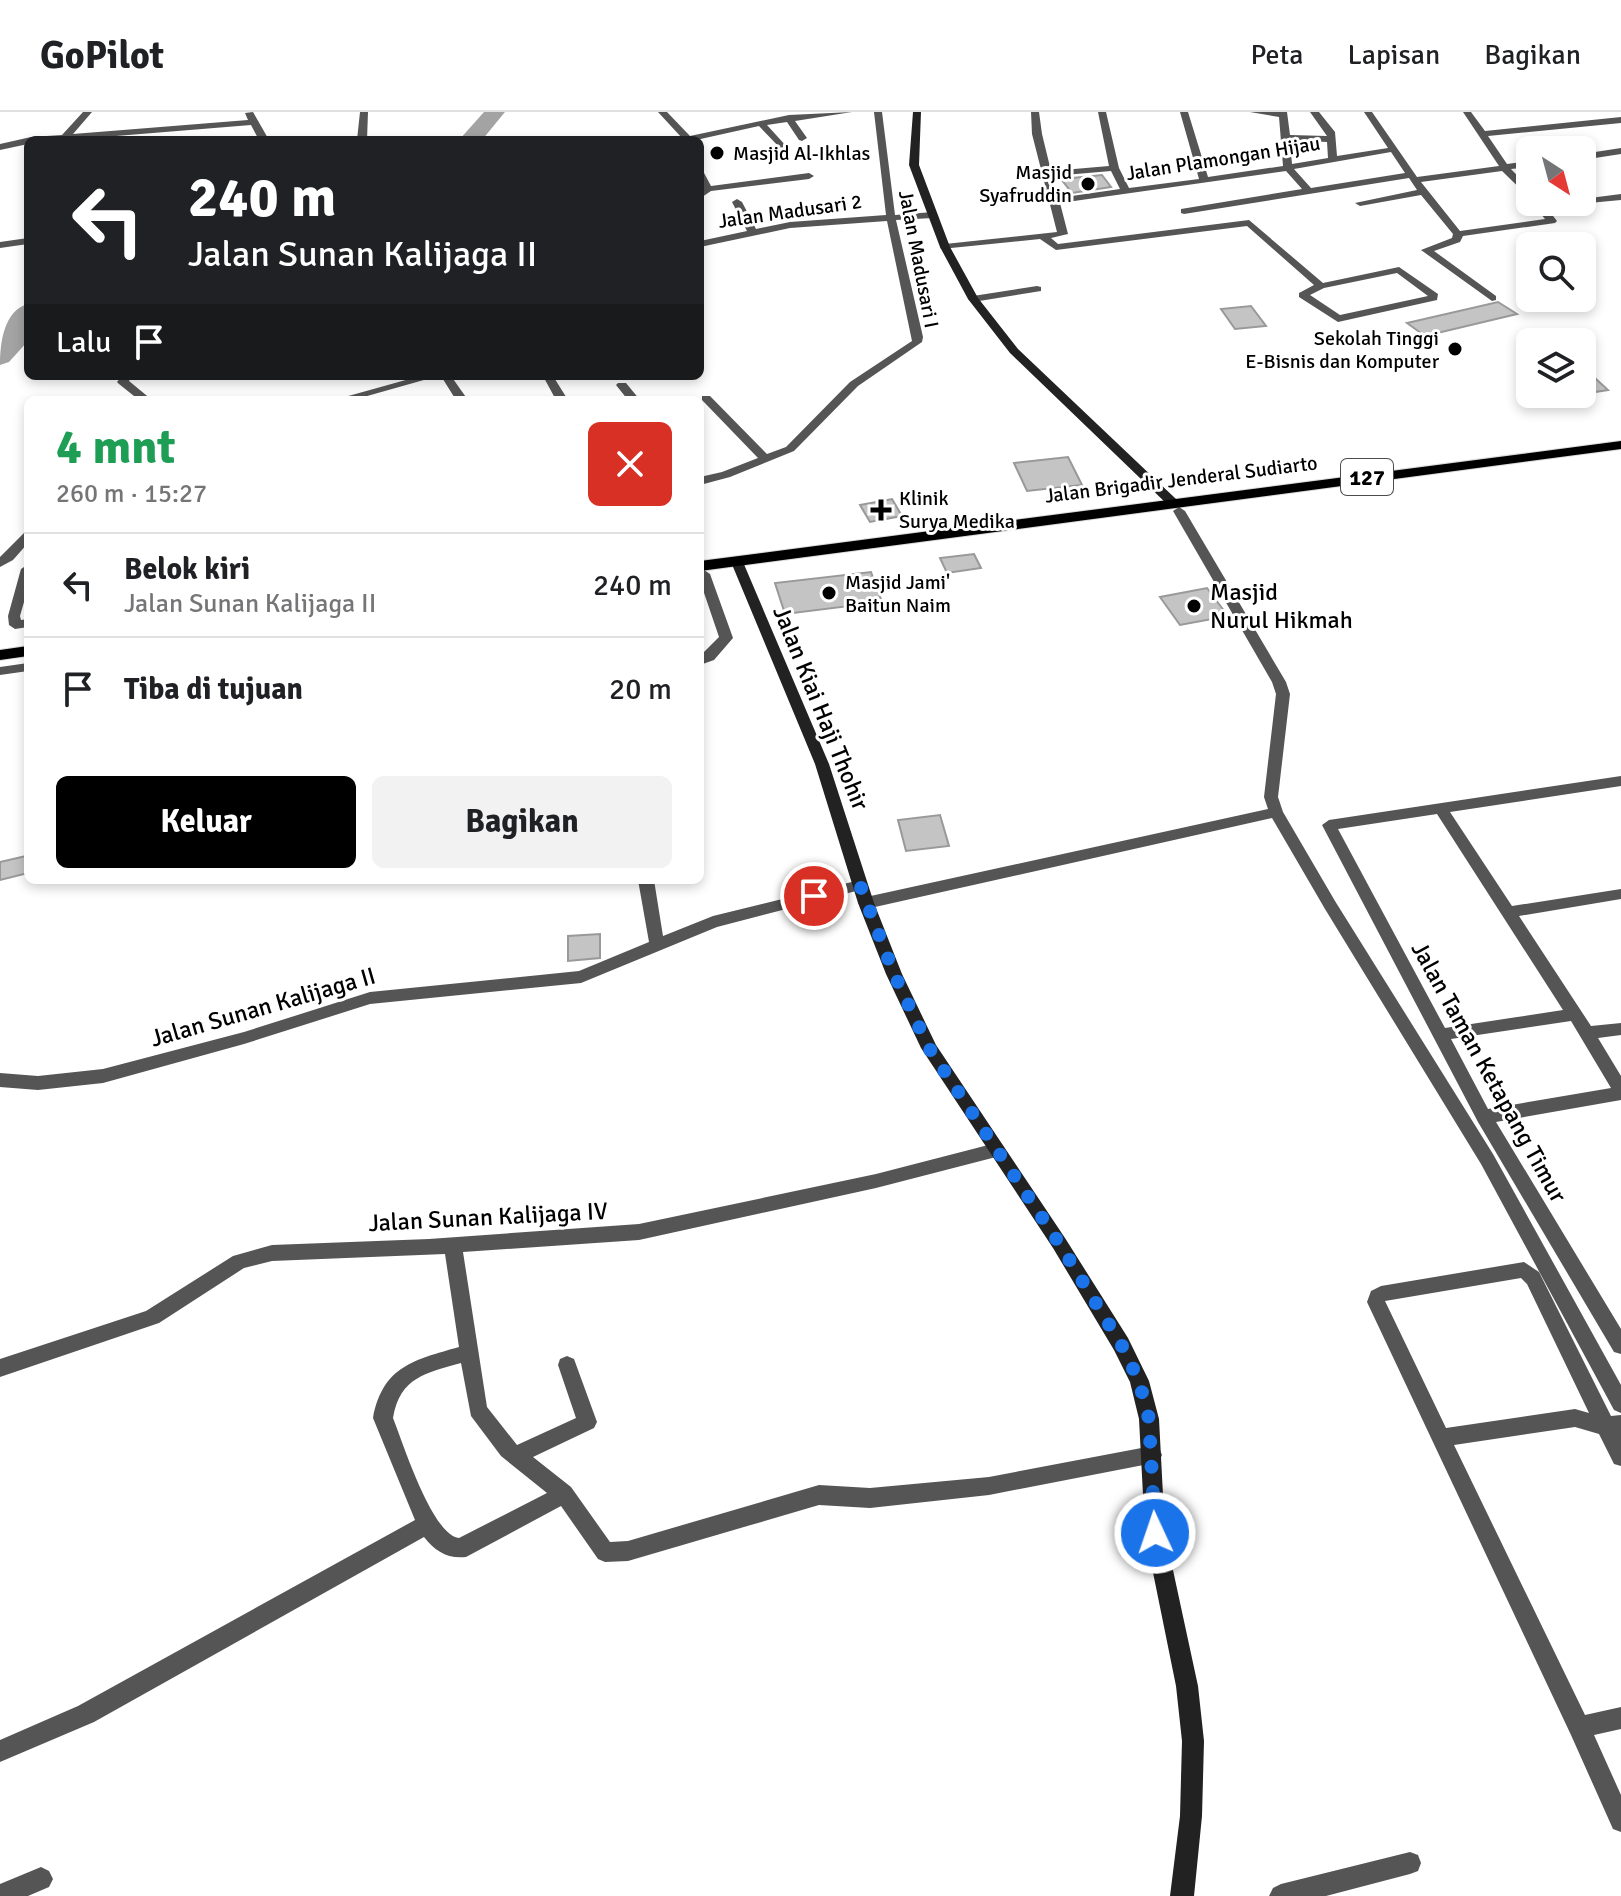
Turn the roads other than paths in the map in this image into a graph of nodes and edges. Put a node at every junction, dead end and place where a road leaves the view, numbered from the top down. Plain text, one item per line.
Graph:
1 (88, 112) edge
2 (248, 112) edge
3 (364, 112) edge
4 (662, 112) edge
5 (848, 112) edge
6 (878, 112) edge
7 (917, 112) edge
8 (1035, 112) edge
9 (1102, 112) edge
10 (1184, 112) edge
11 (1254, 112) edge
12 (1314, 112) edge
13 (1368, 112) edge
14 (1467, 112) edge
15 (1577, 112) edge
16 (1283, 113) edge
17 (789, 118) junction
18 (1621, 120) edge
19 (254, 122) junction
20 (761, 123) junction
21 (1593, 124) junction
22 (1484, 134) junction
23 (65, 136) edge
24 (87, 136) edge
25 (262, 136) edge
26 (362, 136) edge
27 (683, 136) edge
28 (704, 136) edge
29 (1284, 137) junction
30 (802, 138) dead end
31 (1332, 139) junction
32 (24, 141) edge
33 (0, 147) edge
34 (782, 147) dead end
35 (1395, 149) junction
36 (1621, 151) edge
37 (1596, 155) edge
38 (1333, 158) junction
39 (1516, 166) edge
40 (1114, 168) junction
41 (1288, 168) junction
42 (1505, 168) junction
43 (1049, 174) junction
44 (809, 176) dead end
45 (1413, 178) junction
46 (1204, 180) junction
47 (1516, 180) edge
48 (704, 192) edge
49 (1126, 192) junction
50 (1309, 192) junction
51 (1423, 192) junction
52 (1621, 197) edge
53 (1596, 200) edge
54 (1056, 201) junction
55 (737, 202) dead end
56 (1360, 203) dead end
57 (1184, 211) dead end
58 (903, 215) junction
59 (933, 215) junction
60 (1549, 216) edge
61 (752, 231) junction
62 (1458, 234) junction
63 (1044, 238) junction
64 (24, 242) edge
65 (704, 243) edge
66 (0, 245) edge
67 (945, 247) junction
68 (1321, 286) junction
69 (1037, 289) dead end
70 (1492, 298) dead end
71 (973, 299) junction
72 (126, 380) edge
73 (377, 380) edge
74 (415, 380) edge
75 (622, 385) dead end
76 (383, 387) junction
77 (142, 396) edge
78 (353, 396) edge
79 (631, 396) edge
80 (706, 398) dead end
81 (1621, 445) edge
82 (1621, 456) edge
83 (765, 459) junction
84 (704, 480) edge
85 (1175, 507) junction
86 (24, 541) edge
87 (0, 563) edge
88 (739, 566) junction
89 (704, 572) edge
90 (24, 580) edge
91 (704, 580) edge
92 (22, 624) edge
93 (0, 627) edge
94 (24, 642) edge
95 (0, 645) edge
96 (24, 652) edge
97 (0, 655) edge
98 (704, 659) edge
99 (24, 668) edge
100 (0, 671) edge
101 (1621, 781) edge
102 (1440, 807) junction
103 (1276, 812) junction
104 (647, 884) edge
105 (860, 885) junction
106 (1621, 894) edge
107 (866, 903) junction
108 (1508, 912) junction
109 (657, 945) junction
110 (1575, 1014) junction
111 (1621, 1029) edge
112 (1587, 1033) junction
113 (1439, 1035) junction
114 (1614, 1066) edge
115 (0, 1080) edge
116 (1621, 1092) edge
117 (1484, 1117) junction
118 (996, 1150) junction
119 (453, 1245) junction
120 (1621, 1346) edge
121 (469, 1352) junction
122 (567, 1365) dead end
123 (0, 1368) edge
124 (1620, 1402) edge
125 (1593, 1403) junction
126 (1575, 1418) junction
127 (1613, 1425) edge
128 (1441, 1438) junction
129 (1152, 1455) junction
130 (515, 1456) junction
131 (1621, 1457) edge
132 (564, 1494) junction
133 (427, 1524) junction
134 (1621, 1718) edge
135 (1579, 1727) junction
136 (0, 1751) edge
137 (1621, 1821) edge
138 (1410, 1863) dead end
139 (41, 1879) dead end
140 (0, 1896) edge
141 (1182, 1896) edge
142 (1281, 1896) edge

1 - 23 street
2 - 19 street
3 - 26 street
4 - 27 street
5 - 17 street
6 - 58 street, Jalan Madusari I
7 - 59 street
8 - 43 street
9 - 40 street
10 - 46 street
11 - 16 street
12 - 31 street
13 - 35 street
14 - 22 street
15 - 21 street
16 - 29 street
17 - 20 street
17 - 30 street
18 - 21 street
19 - 24 street
19 - 25 street
20 - 28 street
20 - 34 street
21 - 22 street
22 - 42 street
29 - 31 street
29 - 41 street
31 - 38 street
32 - 33 street
35 - 38 street, Jalan Plamongan Hijau
35 - 45 street
36 - 37 street
38 - 41 street, Jalan Plamongan Hijau
39 - 42 street, Jalan Plamongan Hijau
40 - 43 street
40 - 49 street
41 - 46 street, Jalan Plamongan Hijau
41 - 50 street
42 - 45 street, Jalan Plamongan Hijau
42 - 47 street
43 - 54 street
44 - 48 street
45 - 50 street, Jalan Plamongan Hijau
45 - 51 street
46 - 49 street, Jalan Plamongan Hijau
49 - 54 street, Jalan Plamongan Hijau
50 - 57 street, Jalan Plamongan Hijau
51 - 56 street
51 - 62 street
52 - 53 street
54 - 63 street
55 - 61 street
58 - 59 street, Jalan Madusari 2
58 - 61 street, Jalan Madusari 2
58 - 83 street, Jalan Madusari I
59 - 67 street
60 - 62 street
61 - 65 street, Jalan Madusari 2
62 - 70 street
63 - 67 street
63 - 68 street
64 - 66 street
67 - 71 street
68 - 68 street
69 - 71 street
71 - 85 street
72 - 77 street
73 - 76 street
74 - 76 street
75 - 79 street
76 - 78 street
80 - 83 street
81 - 85 main road, Jalan Brigadir Jenderal Sudiarto / 127
82 - 85 main road, Jalan Brigadir Jenderal Sudiarto / 127
83 - 84 street, Jalan Madusari I
85 - 88 main road, Jalan Brigadir Jenderal Sudiarto / 127
85 - 103 street
86 - 87 street
88 - 89 main road, Jalan Brigadir Jenderal Sudiarto / 127
88 - 105 street, Jalan Kiai Haji Thohir
90 - 92 street
91 - 98 street
92 - 93 street
94 - 95 main road
96 - 97 main road
99 - 100 street
101 - 102 street
102 - 108 street
102 - 113 street, Jalan Taman Ketapang Timur
103 - 107 street
103 - 124 street
104 - 109 street
105 - 107 street, Jalan Kiai Haji Thohir
105 - 109 street, Jalan Sunan Kalijaga II
106 - 108 street
107 - 118 street, Jalan Kiai Haji Thohir
108 - 110 street
109 - 115 street, Jalan Sunan Kalijaga II
110 - 112 street
110 - 113 street
111 - 112 street
112 - 114 street
113 - 117 street, Jalan Taman Ketapang Timur
114 - 116 street
116 - 117 street
117 - 120 street, Jalan Taman Ketapang Timur
118 - 119 street, Jalan Sunan Kalijaga IV
118 - 129 street, Jalan Kiai Haji Thohir
119 - 121 street
119 - 123 street, Jalan Sunan Kalijaga IV
121 - 130 street
121 - 133 street
122 - 130 street
124 - 125 street
125 - 126 street
125 - 127 street
125 - 128 street
126 - 127 street
126 - 128 street
127 - 131 street
128 - 135 street
129 - 132 street
129 - 141 street, Jalan Kiai Haji Thohir
130 - 132 street
132 - 133 street
133 - 136 street
134 - 135 street
135 - 137 street
138 - 142 street
139 - 140 street

